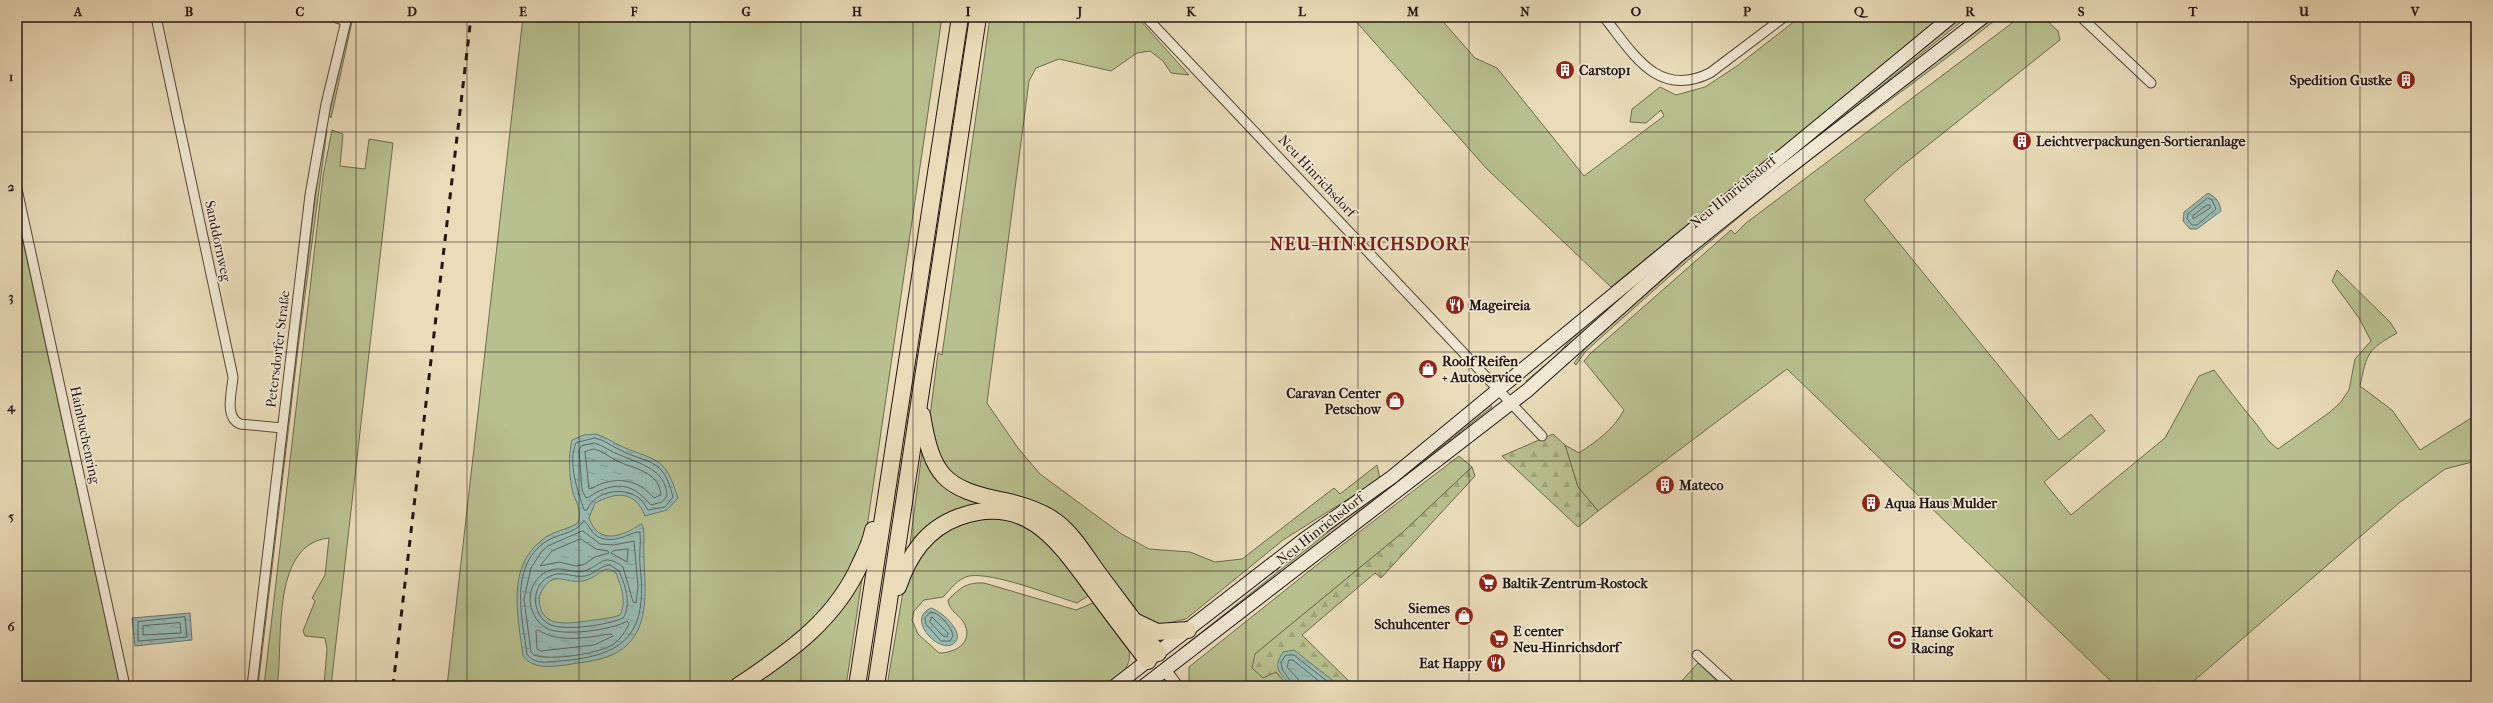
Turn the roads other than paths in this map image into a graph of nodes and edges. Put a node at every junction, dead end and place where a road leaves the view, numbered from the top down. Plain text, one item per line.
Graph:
1 (156, 17) edge
2 (334, 17) edge
3 (960, 17) edge
4 (978, 17) edge
5 (1146, 17) edge
6 (1604, 17) edge
7 (1784, 17) edge
8 (1951, 17) edge
9 (1983, 17) edge
10 (2081, 17) edge
11 (346, 19) edge
12 (2151, 83) dead end
13 (17, 189) edge
14 (1517, 376) junction
15 (1499, 390) junction
16 (919, 401) junction
17 (1512, 403) junction
18 (1498, 413) junction
19 (282, 428) junction
20 (1542, 436) dead end
21 (887, 485) junction
22 (1132, 618) junction
23 (885, 628) junction
24 (1188, 630) junction
25 (1697, 655) dead end
26 (1153, 657) junction
27 (1165, 670) junction
28 (125, 686) edge
29 (252, 686) edge
30 (738, 686) edge
31 (857, 686) edge
32 (876, 686) edge
33 (1115, 686) edge
34 (1144, 686) edge
35 (1177, 686) edge
36 (1731, 686) edge

1 - 19 street, Sanddornweg
2 - 11 street
3 - 21 highway
4 - 16 highway
5 - 15 street, Neu Hinrichsdorf
6 - 7 street
8 - 14 main road, Neu Hinrichsdorf
9 - 17 main road, Neu Hinrichsdorf
10 - 12 street
11 - 19 street, Petersdorfer Straße
13 - 28 street, Hainbuchenring
14 - 15 main road, Neu Hinrichsdorf
14 - 17 main road
15 - 17 street, Neu Hinrichsdorf
15 - 18 main road
15 - 24 main road, Neu Hinrichsdorf
16 - 22 highway
16 - 23 highway
17 - 18 main road, Neu Hinrichsdorf
17 - 20 street, Neu Hinrichsdorf
18 - 27 main road, Neu Hinrichsdorf
19 - 29 street, Petersdorfer Straße
21 - 30 highway
21 - 31 highway
22 - 24 highway
22 - 26 highway
23 - 26 highway
23 - 32 highway
24 - 26 main road, Neu Hinrichsdorf
25 - 36 street
26 - 27 main road
26 - 33 main road, Neu Hinrichsdorf
27 - 34 main road, Neu Hinrichsdorf
27 - 35 street

